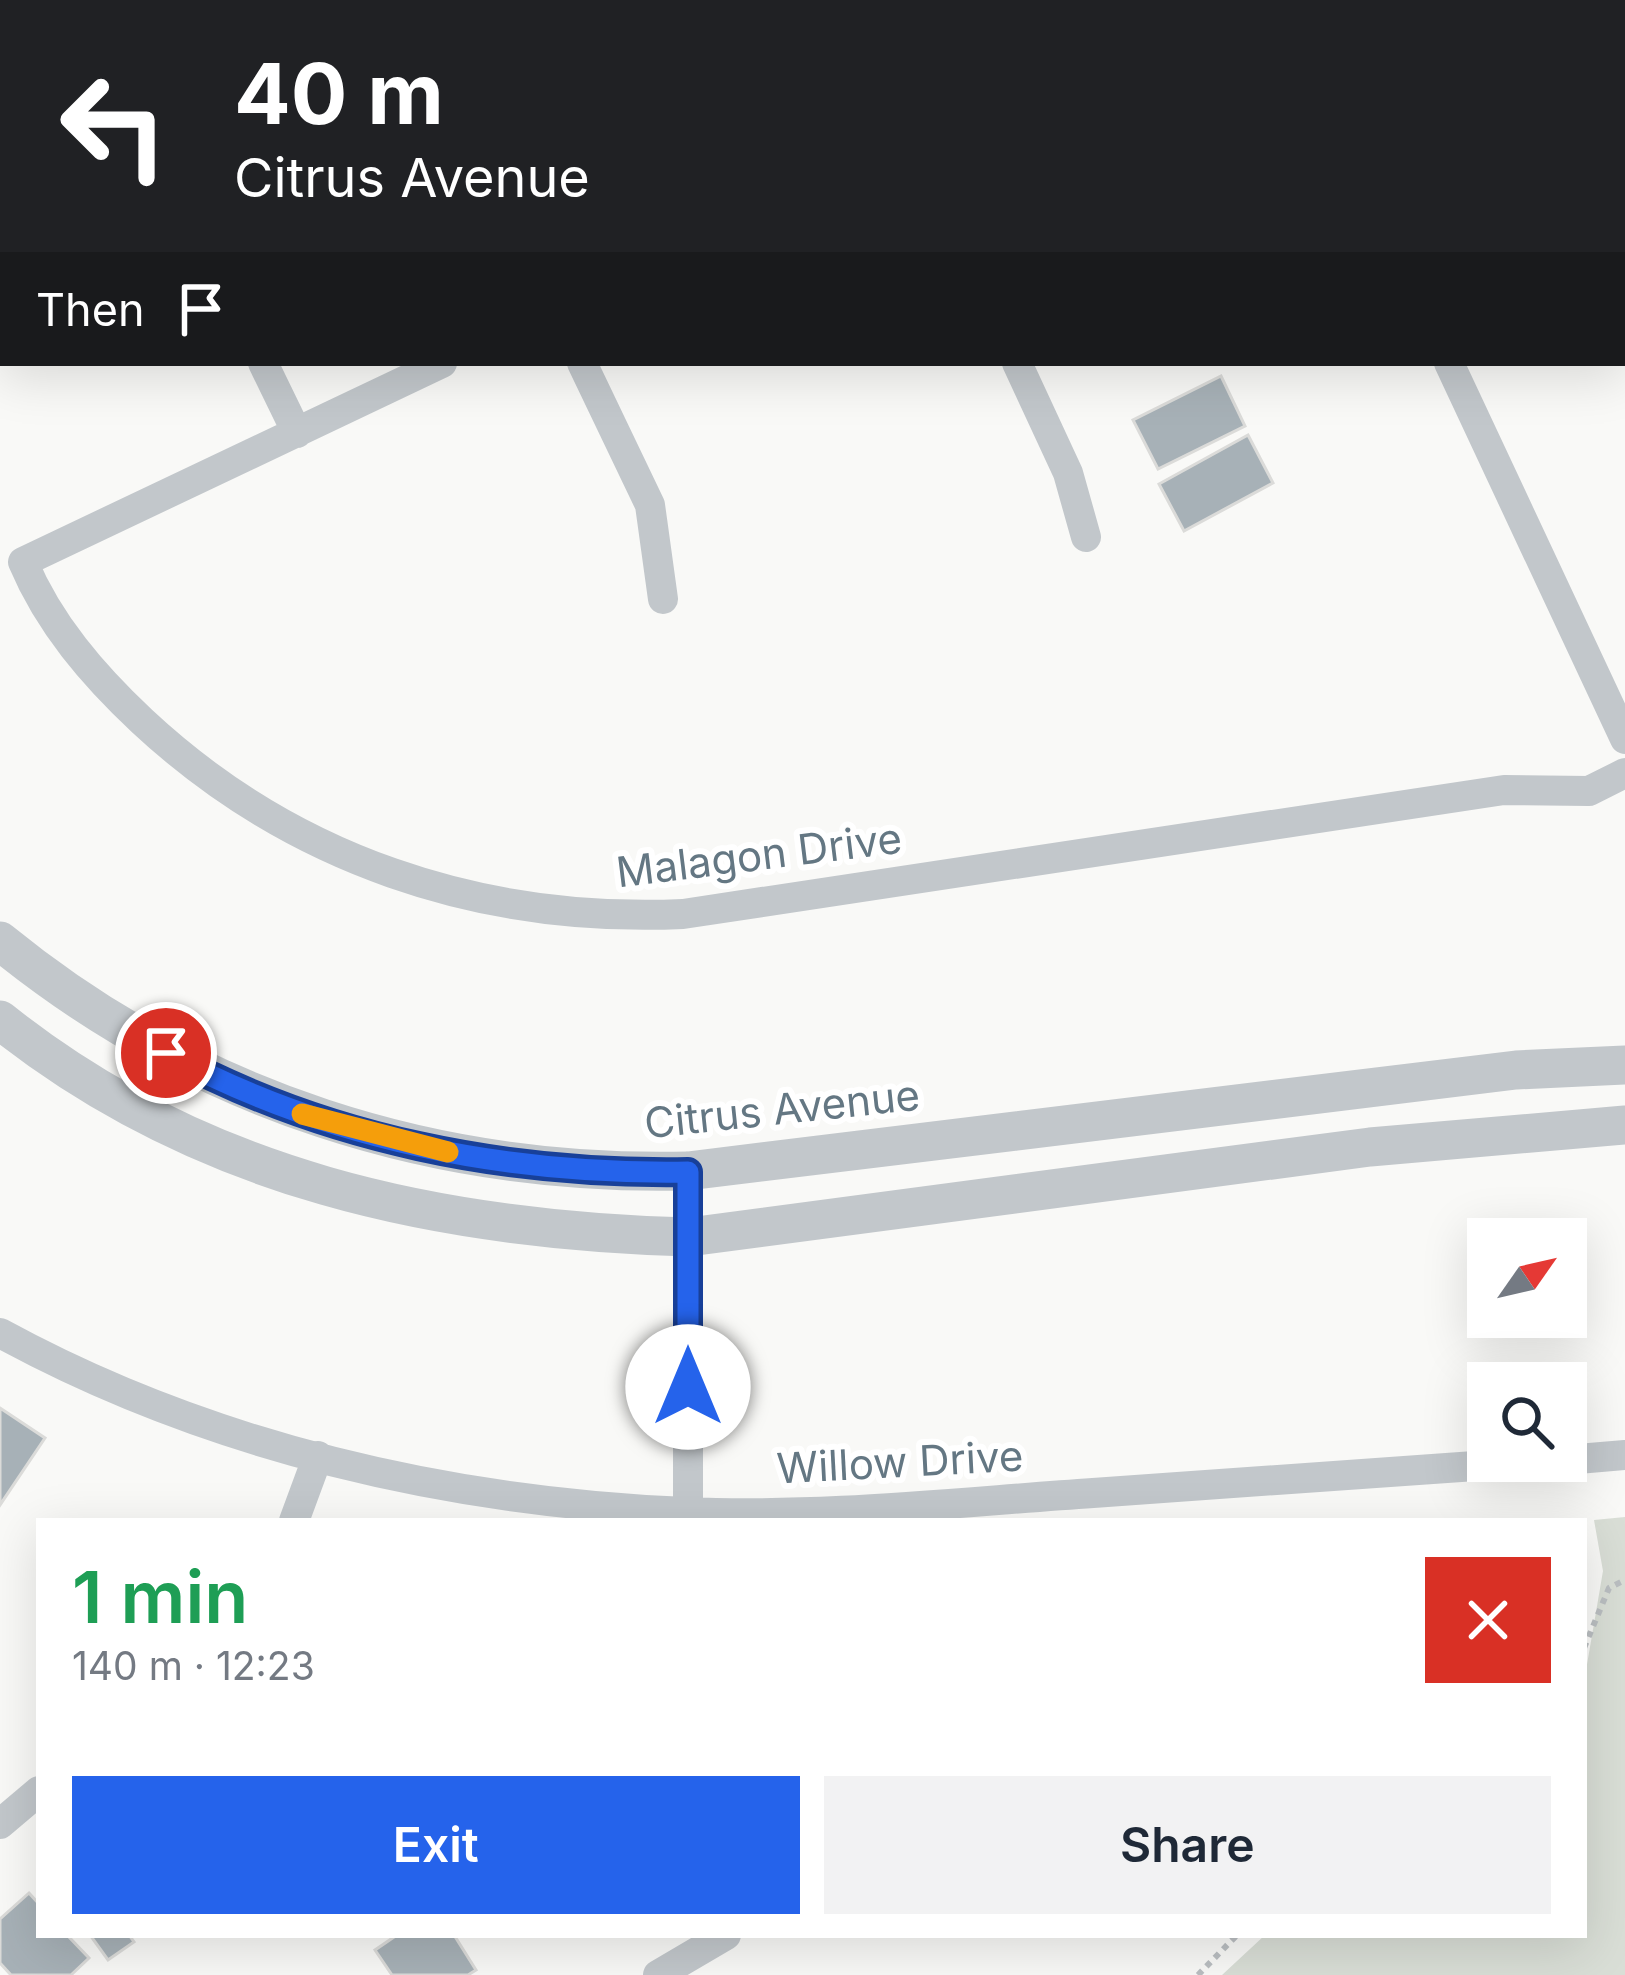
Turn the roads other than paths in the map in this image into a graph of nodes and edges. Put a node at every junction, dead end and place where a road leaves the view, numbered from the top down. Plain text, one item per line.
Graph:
1 (264, 366) edge
2 (436, 366) edge
3 (583, 366) edge
4 (1018, 366) edge
5 (1450, 366) edge
6 (297, 433) junction
7 (1086, 537) dead end
8 (663, 599) dead end
9 (1625, 740) edge
10 (1625, 773) edge
11 (0, 941) edge
12 (0, 1020) edge
13 (1625, 1065) edge
14 (1625, 1125) edge
15 (688, 1172) junction
16 (689, 1237) junction
17 (0, 1333) edge
18 (1625, 1455) edge
19 (318, 1456) junction
20 (1587, 1458) edge
21 (1467, 1468) edge
22 (1013, 1510) edge
23 (688, 1512) junction
24 (296, 1518) edge
25 (36, 1794) edge
26 (0, 1824) edge
27 (721, 1938) edge
28 (658, 1975) edge

1 - 6 street
2 - 6 street
3 - 8 street
4 - 7 street
5 - 9 street
6 - 10 street, Malagon Drive
11 - 15 street, Citrus Avenue
12 - 16 street
13 - 15 street, Citrus Avenue
14 - 16 street
15 - 16 street
16 - 23 street
17 - 19 street, Willow Drive
18 - 20 street
19 - 23 street, Willow Drive
19 - 24 street
21 - 22 street, Willow Drive
22 - 23 street, Willow Drive
25 - 26 street
27 - 28 street

